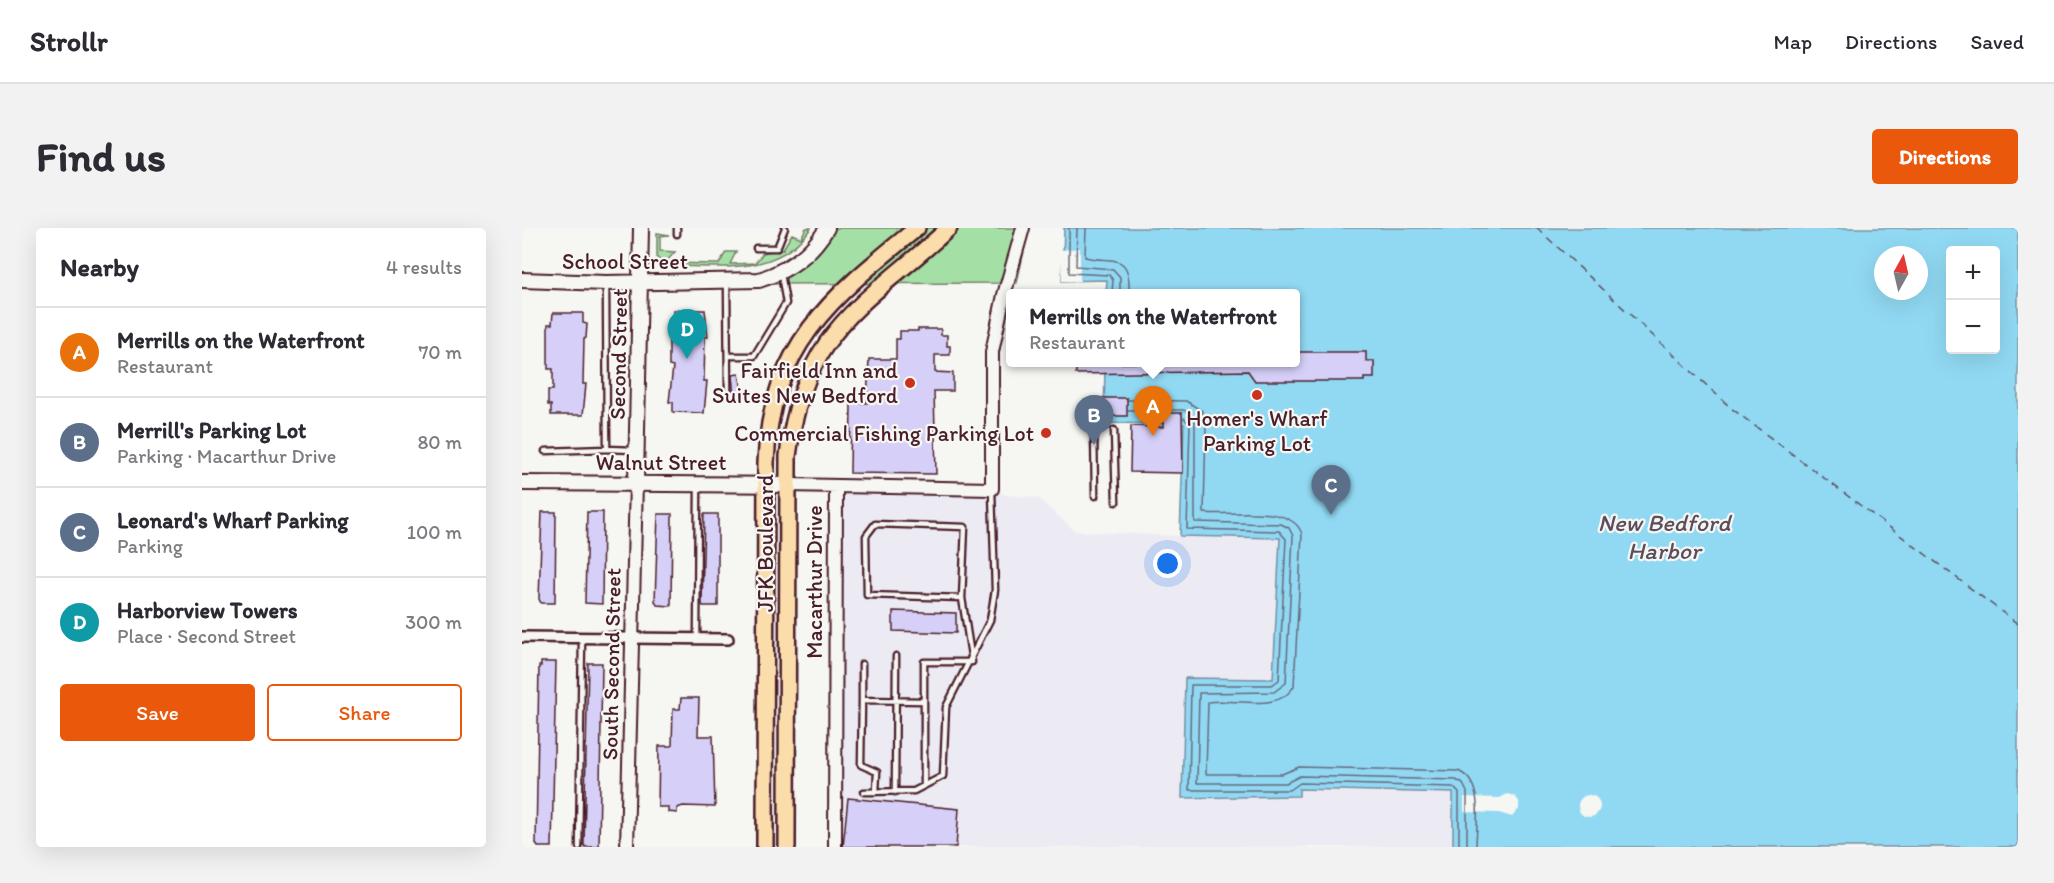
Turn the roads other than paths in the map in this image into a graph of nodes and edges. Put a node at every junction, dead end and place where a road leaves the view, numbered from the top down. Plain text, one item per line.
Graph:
1 (641, 228) edge
2 (677, 228) edge
3 (786, 228) edge
4 (827, 228) edge
5 (917, 228) edge
6 (950, 228) edge
7 (1023, 228) edge
8 (677, 234) dead end
9 (756, 248) dead end
10 (781, 272) junction
11 (522, 280) edge
12 (640, 282) junction
13 (727, 282) junction
14 (606, 283) junction
15 (728, 356) junction
16 (728, 390) dead end
17 (1114, 430) dead end
18 (1094, 432) dead end
19 (607, 449) junction
20 (637, 450) junction
21 (545, 451) dead end
22 (636, 482) junction
23 (522, 483) edge
24 (698, 483) junction
25 (766, 484) junction
26 (788, 484) junction
27 (836, 486) junction
28 (992, 489) junction
29 (1095, 496) dead end
30 (1116, 502) dead end
31 (962, 598) junction
32 (522, 637) edge
33 (582, 638) junction
34 (633, 639) junction
35 (697, 639) junction
36 (728, 639) dead end
37 (896, 656) dead end
38 (972, 662) junction
39 (862, 664) dead end
40 (861, 700) junction
41 (895, 700) junction
42 (924, 701) junction
43 (924, 786) junction
44 (864, 792) dead end
45 (876, 792) junction
46 (895, 792) junction
47 (579, 847) edge
48 (627, 847) edge
49 (765, 847) edge
50 (787, 847) edge
51 (835, 847) edge

1 - 12 main road, Second Street
2 - 8 lane
3 - 9 lane
4 - 10 main road, School Street
5 - 25 main road, JFK Boulevard
6 - 26 main road, JFK Boulevard
7 - 28 street
10 - 13 main road, School Street
10 - 15 lane
11 - 14 main road, School Street
12 - 13 main road, School Street
12 - 14 main road, School Street
12 - 20 main road, Second Street
13 - 15 lane
14 - 19 lane
15 - 16 lane
17 - 30 lane
18 - 29 lane
19 - 20 lane
19 - 21 lane
20 - 22 main road, Second Street
22 - 23 main road, Walnut Street
22 - 24 main road, Walnut Street
22 - 34 street, South Second Street
24 - 25 main road, Walnut Street
24 - 35 lane
25 - 26 main road, Walnut Street
25 - 49 main road, JFK Boulevard
26 - 27 street, Walnut Street
26 - 50 main road, JFK Boulevard
27 - 28 street, Macarthur Drive
27 - 51 street, Macarthur Drive
28 - 38 lane
31 - 31 lane
31 - 38 lane
32 - 33 street
33 - 34 street
33 - 47 lane
34 - 35 street
34 - 48 street, South Second Street
35 - 36 street
37 - 41 lane
38 - 42 lane
38 - 43 lane
39 - 40 lane
40 - 41 lane
40 - 45 lane
41 - 42 lane
41 - 46 lane
42 - 43 lane
43 - 46 lane
44 - 45 lane
45 - 46 lane

